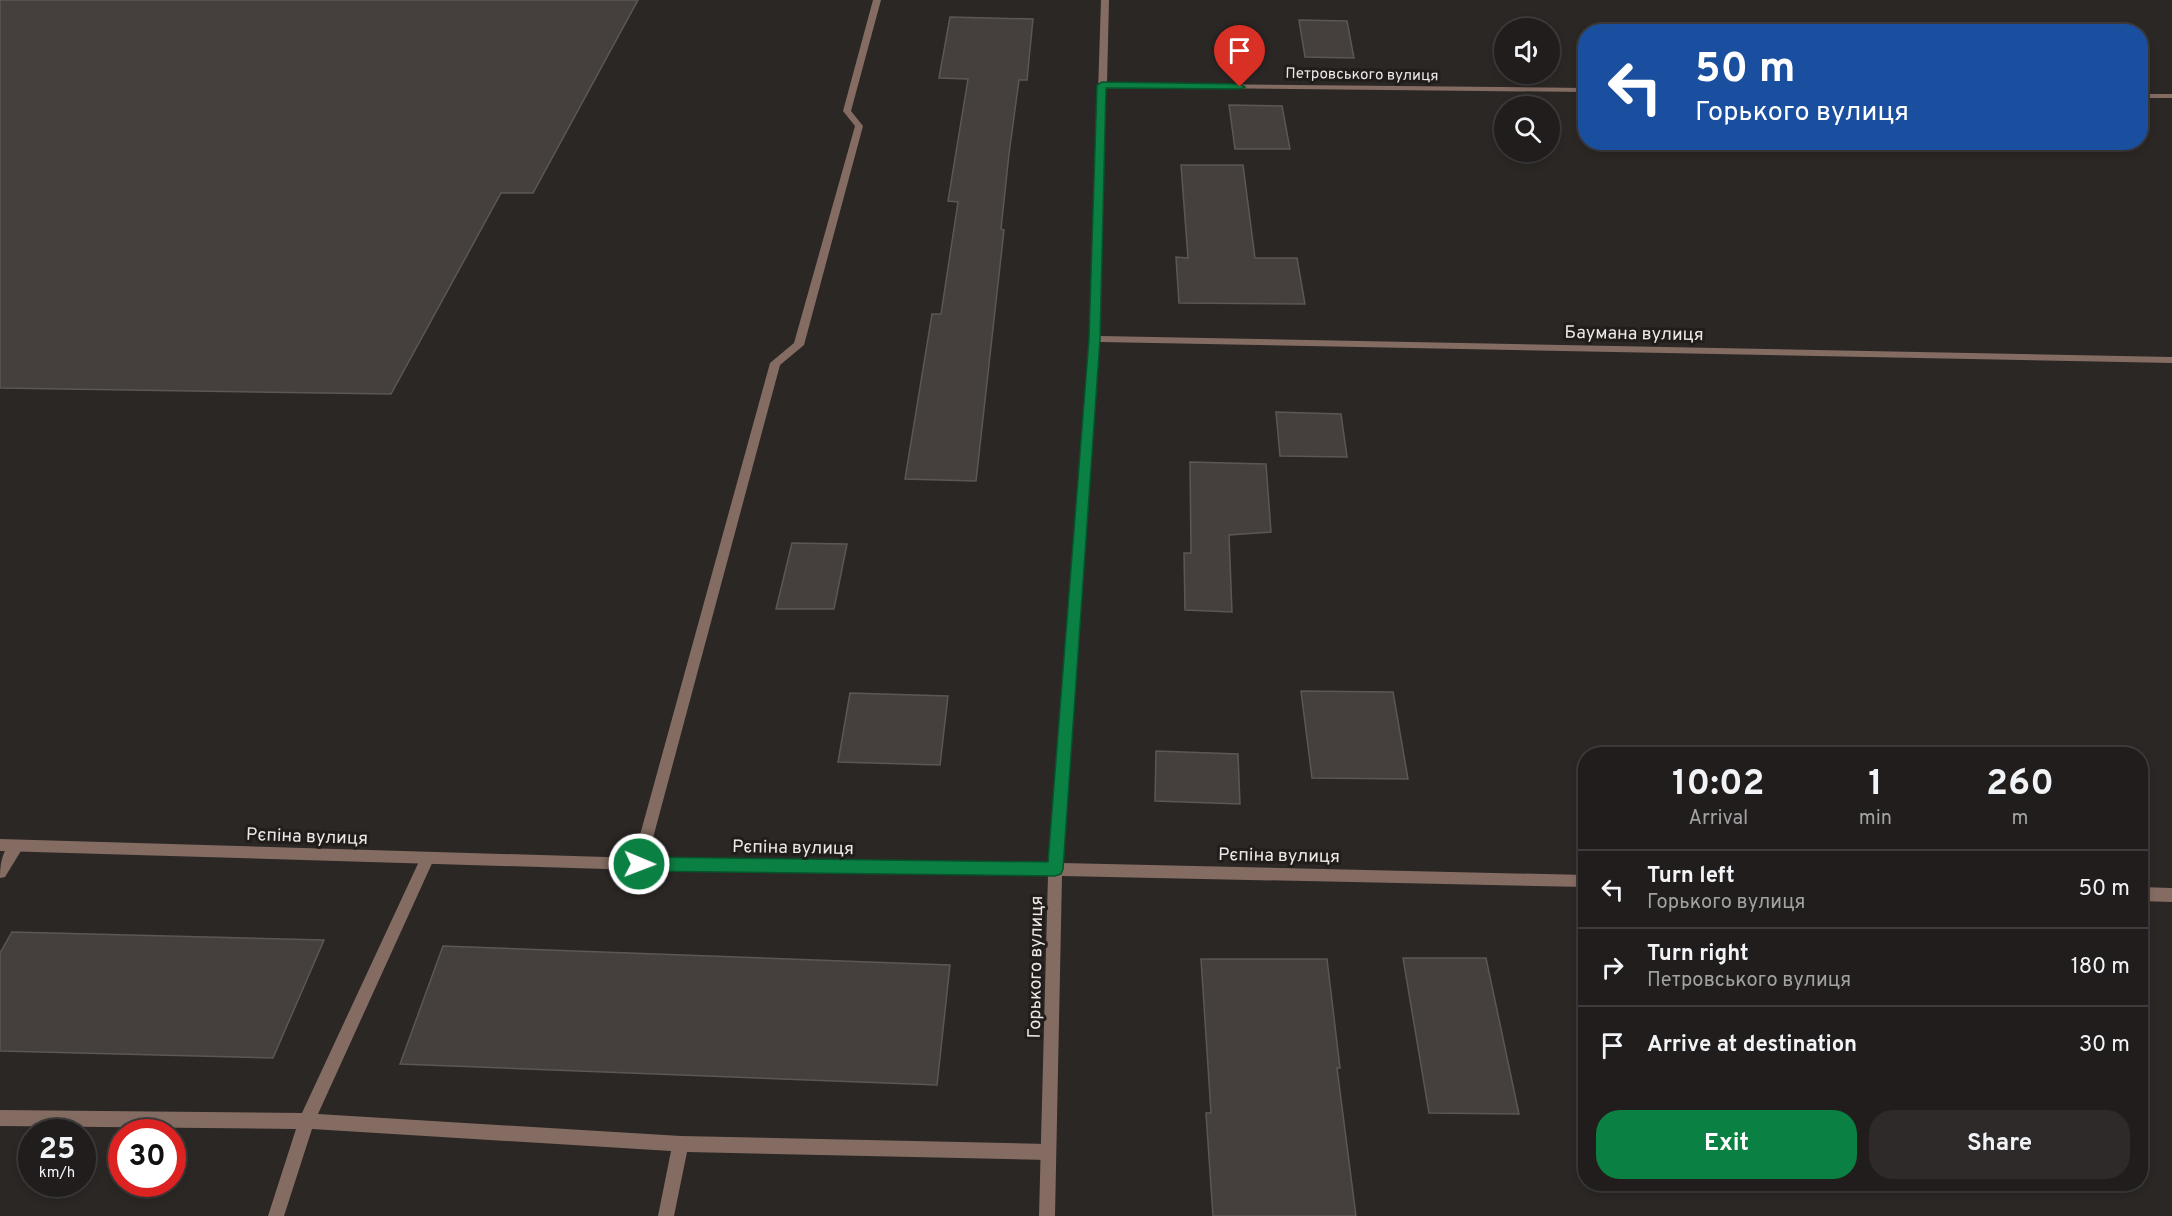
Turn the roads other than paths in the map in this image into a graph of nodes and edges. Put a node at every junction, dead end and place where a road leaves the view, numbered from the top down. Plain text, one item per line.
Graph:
1 (877, 0) edge
2 (1106, 0) edge
3 (1102, 85) junction
4 (1578, 90) edge
5 (2148, 96) edge
6 (2172, 96) edge
7 (1095, 339) junction
8 (2172, 360) edge
9 (0, 845) edge
10 (17, 846) junction
11 (427, 859) junction
12 (639, 864) junction
13 (1055, 869) junction
14 (0, 872) edge
15 (1578, 881) edge
16 (2148, 894) edge
17 (2172, 895) edge
18 (0, 1118) edge
19 (308, 1121) junction
20 (681, 1144) junction
21 (1048, 1152) junction
22 (276, 1216) edge
23 (666, 1216) edge
24 (1047, 1216) edge

1 - 12 street
2 - 3 street, Горького вулиця
3 - 4 street, Петровського вулиця
3 - 7 street, Горького вулиця
5 - 6 street
7 - 8 street, Баумана вулиця
7 - 13 street, Горького вулиця
9 - 10 street, Рєпіна вулиця
10 - 11 street, Рєпіна вулиця
10 - 14 street
11 - 12 street, Рєпіна вулиця
11 - 19 street
12 - 13 street, Рєпіна вулиця
13 - 15 street, Рєпіна вулиця
13 - 21 street, Горького вулиця
16 - 17 street
18 - 19 street
19 - 20 street
19 - 22 street
20 - 21 street
20 - 23 street
21 - 24 street, Горького вулиця

